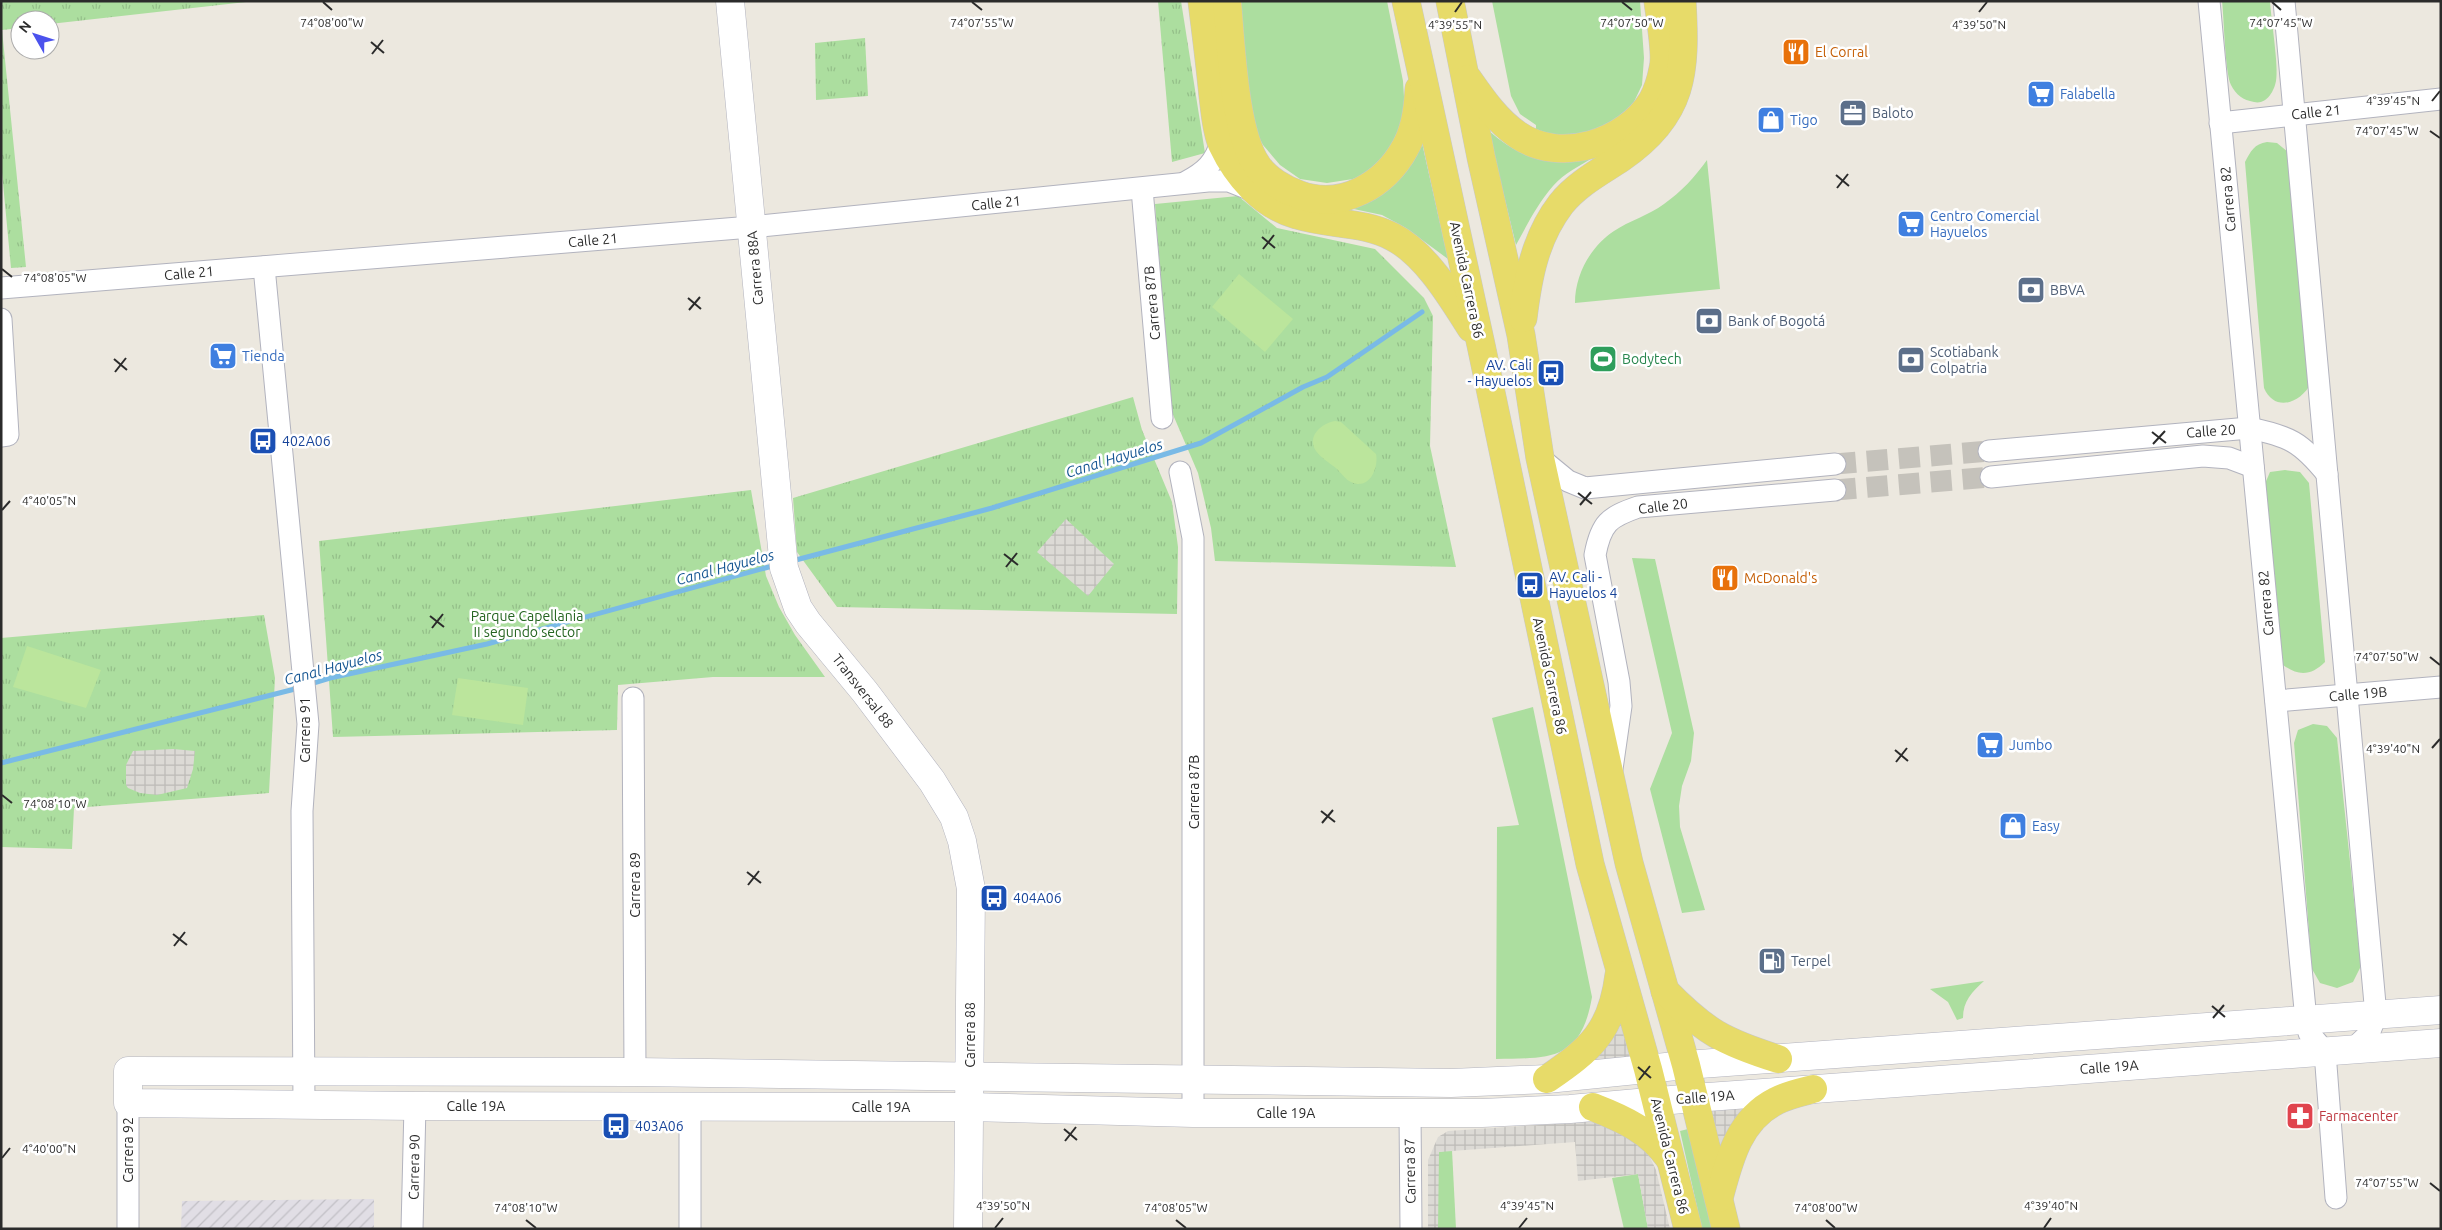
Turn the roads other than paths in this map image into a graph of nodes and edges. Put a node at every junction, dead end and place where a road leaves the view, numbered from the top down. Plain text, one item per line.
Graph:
1 (730, 1) edge
2 (1202, 1) edge
3 (1227, 1) edge
4 (1406, 1) edge
5 (1450, 1) edge
6 (1658, 1) edge
7 (1682, 1) edge
8 (2208, 1) edge
9 (2284, 1) edge
10 (1421, 70) junction
11 (1464, 73) junction
12 (2441, 99) edge
13 (2294, 114) junction
14 (2220, 123) junction
15 (1221, 142) junction
16 (1183, 184) junction
17 (1142, 189) junction
18 (1255, 191) junction
19 (751, 227) junction
20 (264, 267) junction
21 (1, 288) edge
22 (1, 319) edge
23 (1521, 335) junction
24 (1481, 344) junction
25 (1162, 418) dead end
26 (2250, 428) junction
27 (5, 435) edge
28 (1989, 451) tunnel mouth
29 (1540, 458) junction
30 (1834, 464) tunnel mouth
31 (2253, 467) junction
32 (1180, 472) dead end
33 (2327, 474) junction
34 (1991, 477) tunnel mouth
35 (1834, 490) tunnel mouth
36 (780, 536) joint
37 (2441, 687) edge
38 (2347, 694) junction
39 (633, 698) dead end
40 (2276, 701) junction
41 (1611, 779) junction
42 (962, 841) joint
43 (1619, 971) junction
44 (1665, 990) junction
45 (2441, 1010) edge
46 (2376, 1015) junction
47 (2306, 1020) junction
48 (2441, 1043) edge
49 (2352, 1050) junction
50 (2325, 1052) junction
51 (1778, 1059) junction
52 (1686, 1066) junction
53 (1648, 1069) junction
54 (304, 1072) junction
55 (635, 1072) junction
56 (970, 1076) junction
57 (1546, 1080) junction
58 (1193, 1081) junction
59 (1813, 1089) junction
60 (1694, 1098) junction
61 (1656, 1101) junction
62 (128, 1103) junction
63 (304, 1105) junction
64 (415, 1106) junction
65 (690, 1106) junction
66 (1593, 1107) junction
67 (969, 1108) junction
68 (1193, 1113) junction
69 (1410, 1113) junction
70 (1673, 1164) junction
71 (2336, 1198) dead end
72 (1719, 1200) junction
73 (128, 1229) edge
74 (412, 1229) edge
75 (690, 1229) edge
76 (968, 1229) edge
77 (1411, 1229) edge
78 (1688, 1229) edge
79 (1726, 1229) edge

1 - 19 street, Carrera 88A
2 - 15 main road
3 - 10 main road
4 - 10 main road, Avenida Carrera 86
5 - 11 main road
6 - 11 main road
7 - 23 main road
8 - 14 street, Carrera 82
9 - 13 street
10 - 24 main road, Avenida Carrera 86
11 - 23 main road
12 - 13 street, Calle 21
13 - 14 street, Calle 21
13 - 33 street
14 - 26 street, Carrera 82
15 - 16 street, Calle 21
15 - 18 main road
16 - 17 street, Calle 21
16 - 18 street, Calle 21
17 - 19 street, Calle 21
17 - 25 street, Carrera 87B
18 - 24 main road
19 - 20 street, Calle 21
19 - 36 street, Carrera 88A
20 - 21 street, Calle 21
20 - 54 street, Carrera 91
22 - 27 street
23 - 29 main road
24 - 43 main road, Avenida Carrera 86
26 - 28 street, Calle 20
26 - 31 street, Carrera 82
26 - 33 street, Calle 20
29 - 30 street, Calle 20
29 - 41 main road
31 - 34 street, Calle 20
31 - 40 street, Carrera 82
32 - 58 street, Carrera 87B
33 - 38 street
35 - 41 street, Calle 20
36 - 42 street, Transversal 88
37 - 38 street, Calle 19B
38 - 40 street, Calle 19B
38 - 46 street
39 - 55 street, Carrera 89
40 - 47 street, Carrera 82
41 - 44 main road
42 - 56 street, Carrera 88
43 - 53 main road, Avenida Carrera 86
43 - 57 main road
44 - 51 main road
44 - 52 main road
45 - 46 street
46 - 47 street
46 - 49 street
47 - 50 street, Carrera 82
47 - 51 street
48 - 49 street, Calle 19A
49 - 50 street, Calle 19A
50 - 59 street, Calle 19A
50 - 71 street
51 - 52 street
52 - 53 street
52 - 60 main road
53 - 57 street
53 - 61 main road, Avenida Carrera 86
54 - 55 street
54 - 62 street, Carrera 92
54 - 63 street, Carrera 91
55 - 56 street
56 - 58 street
56 - 67 street, Carrera 88
57 - 58 street
58 - 68 street, Carrera 87B
59 - 60 street, Calle 19A
59 - 72 main road
60 - 61 street, Calle 19A
60 - 72 main road
61 - 66 street, Calle 19A
61 - 70 main road, Avenida Carrera 86
62 - 63 street, Calle 19A
62 - 73 street, Carrera 92
63 - 64 street, Calle 19A
64 - 65 street, Calle 19A
64 - 74 street, Carrera 90
65 - 67 street, Calle 19A
65 - 75 street
66 - 69 street, Calle 19A
66 - 70 main road
67 - 68 street, Calle 19A
67 - 76 street, Carrera 88
68 - 69 street, Calle 19A
69 - 77 street, Carrera 87
70 - 78 main road, Avenida Carrera 86
72 - 79 main road

